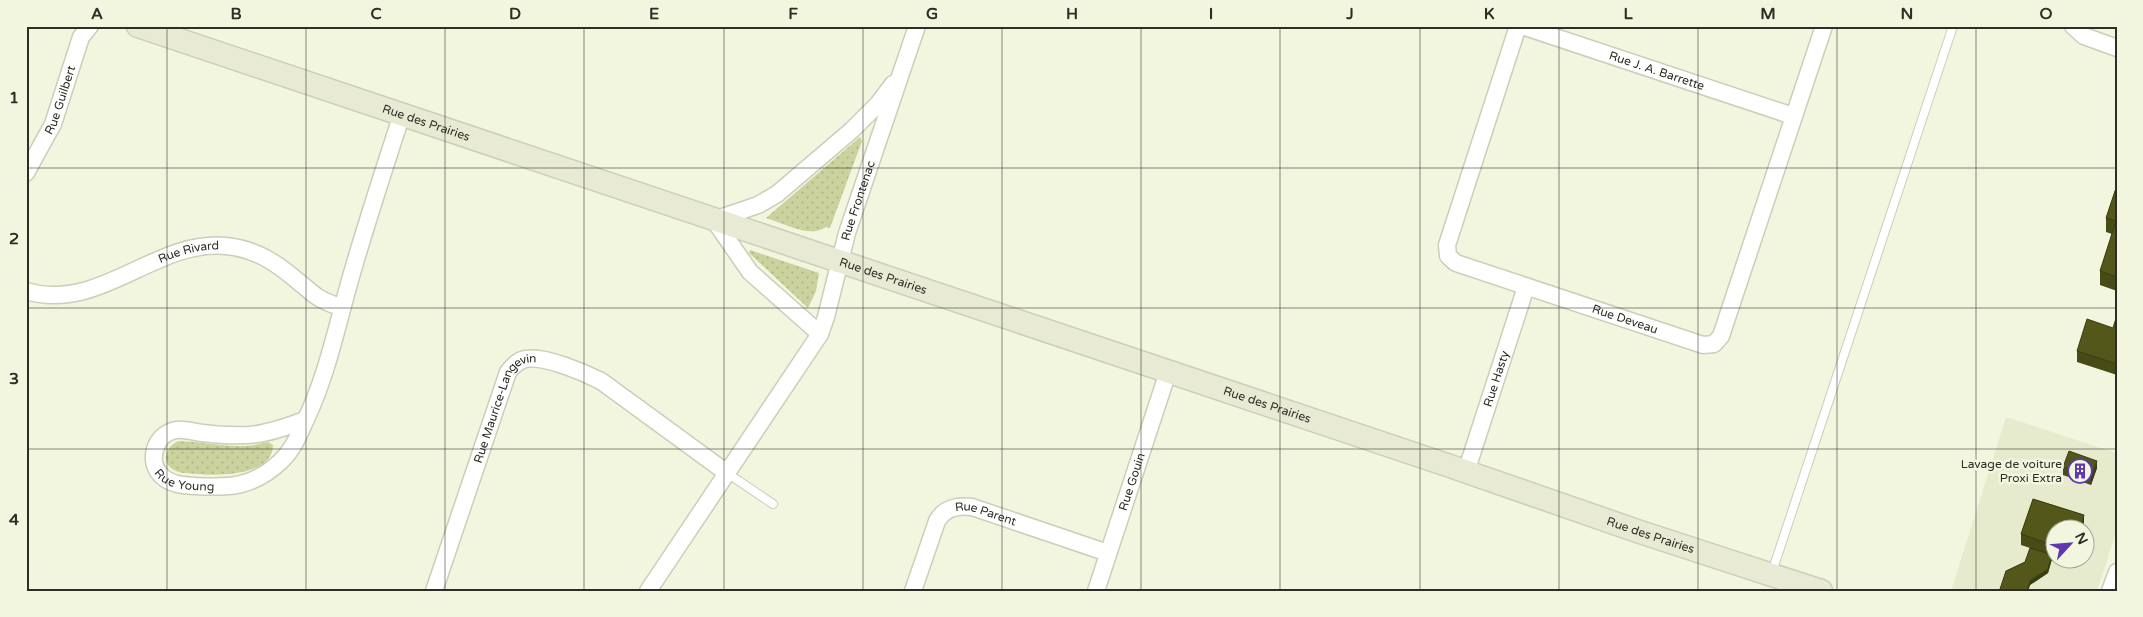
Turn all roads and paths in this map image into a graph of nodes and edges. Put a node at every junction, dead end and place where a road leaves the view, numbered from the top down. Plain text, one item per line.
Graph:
1 (90, 26) edge
2 (138, 26) edge
3 (916, 26) edge
4 (1518, 26) edge
5 (1522, 26) edge
6 (1824, 26) edge
7 (1953, 26) edge
8 (2073, 26) edge
9 (2117, 48) edge
10 (902, 70) junction
11 (402, 114) junction
12 (1793, 116) junction
13 (26, 173) edge
14 (714, 220) junction
15 (840, 262) junction
16 (1526, 287) junction
17 (26, 291) edge
18 (342, 308) junction
19 (820, 334) junction
20 (1168, 372) junction
21 (306, 420) junction
22 (1466, 472) junction
23 (727, 473) junction
24 (772, 504) dead end
25 (1108, 553) junction
26 (2117, 572) edge
27 (1771, 574) junction
28 (434, 591) edge
29 (648, 591) edge
30 (913, 591) edge
31 (1096, 591) edge
32 (1821, 591) edge
33 (2110, 591) edge

1 - 13 street, Rue Guilbert
2 - 11 main road, Rue des Prairies
3 - 10 street, Rue Frontenac
4 - 16 street, Rue Deveau
5 - 12 street, Rue J. A. Barrette
6 - 12 street, Rue Deveau
7 - 27 lane
8 - 9 street
10 - 14 street
10 - 15 street, Rue Frontenac
11 - 14 main road, Rue des Prairies
11 - 18 street, Rue Young
12 - 16 street, Rue Deveau
14 - 15 main road, Rue des Prairies
14 - 19 street
15 - 19 street, Rue Frontenac
15 - 20 main road, Rue des Prairies
16 - 22 street, Rue Hasty
17 - 18 street, Rue Rivard
18 - 21 street, Rue Young
19 - 23 street, Rue Frontenac
20 - 22 main road, Rue des Prairies
20 - 25 street, Rue Gouin
21 - 21 street, Rue Young
22 - 27 main road, Rue des Prairies
23 - 24 lane
23 - 28 street, Rue Maurice-Langevin
23 - 29 street, Rue Frontenac
25 - 30 street, Rue Parent
25 - 31 street, Rue Gouin
26 - 33 street
27 - 32 main road, Rue des Prairies

